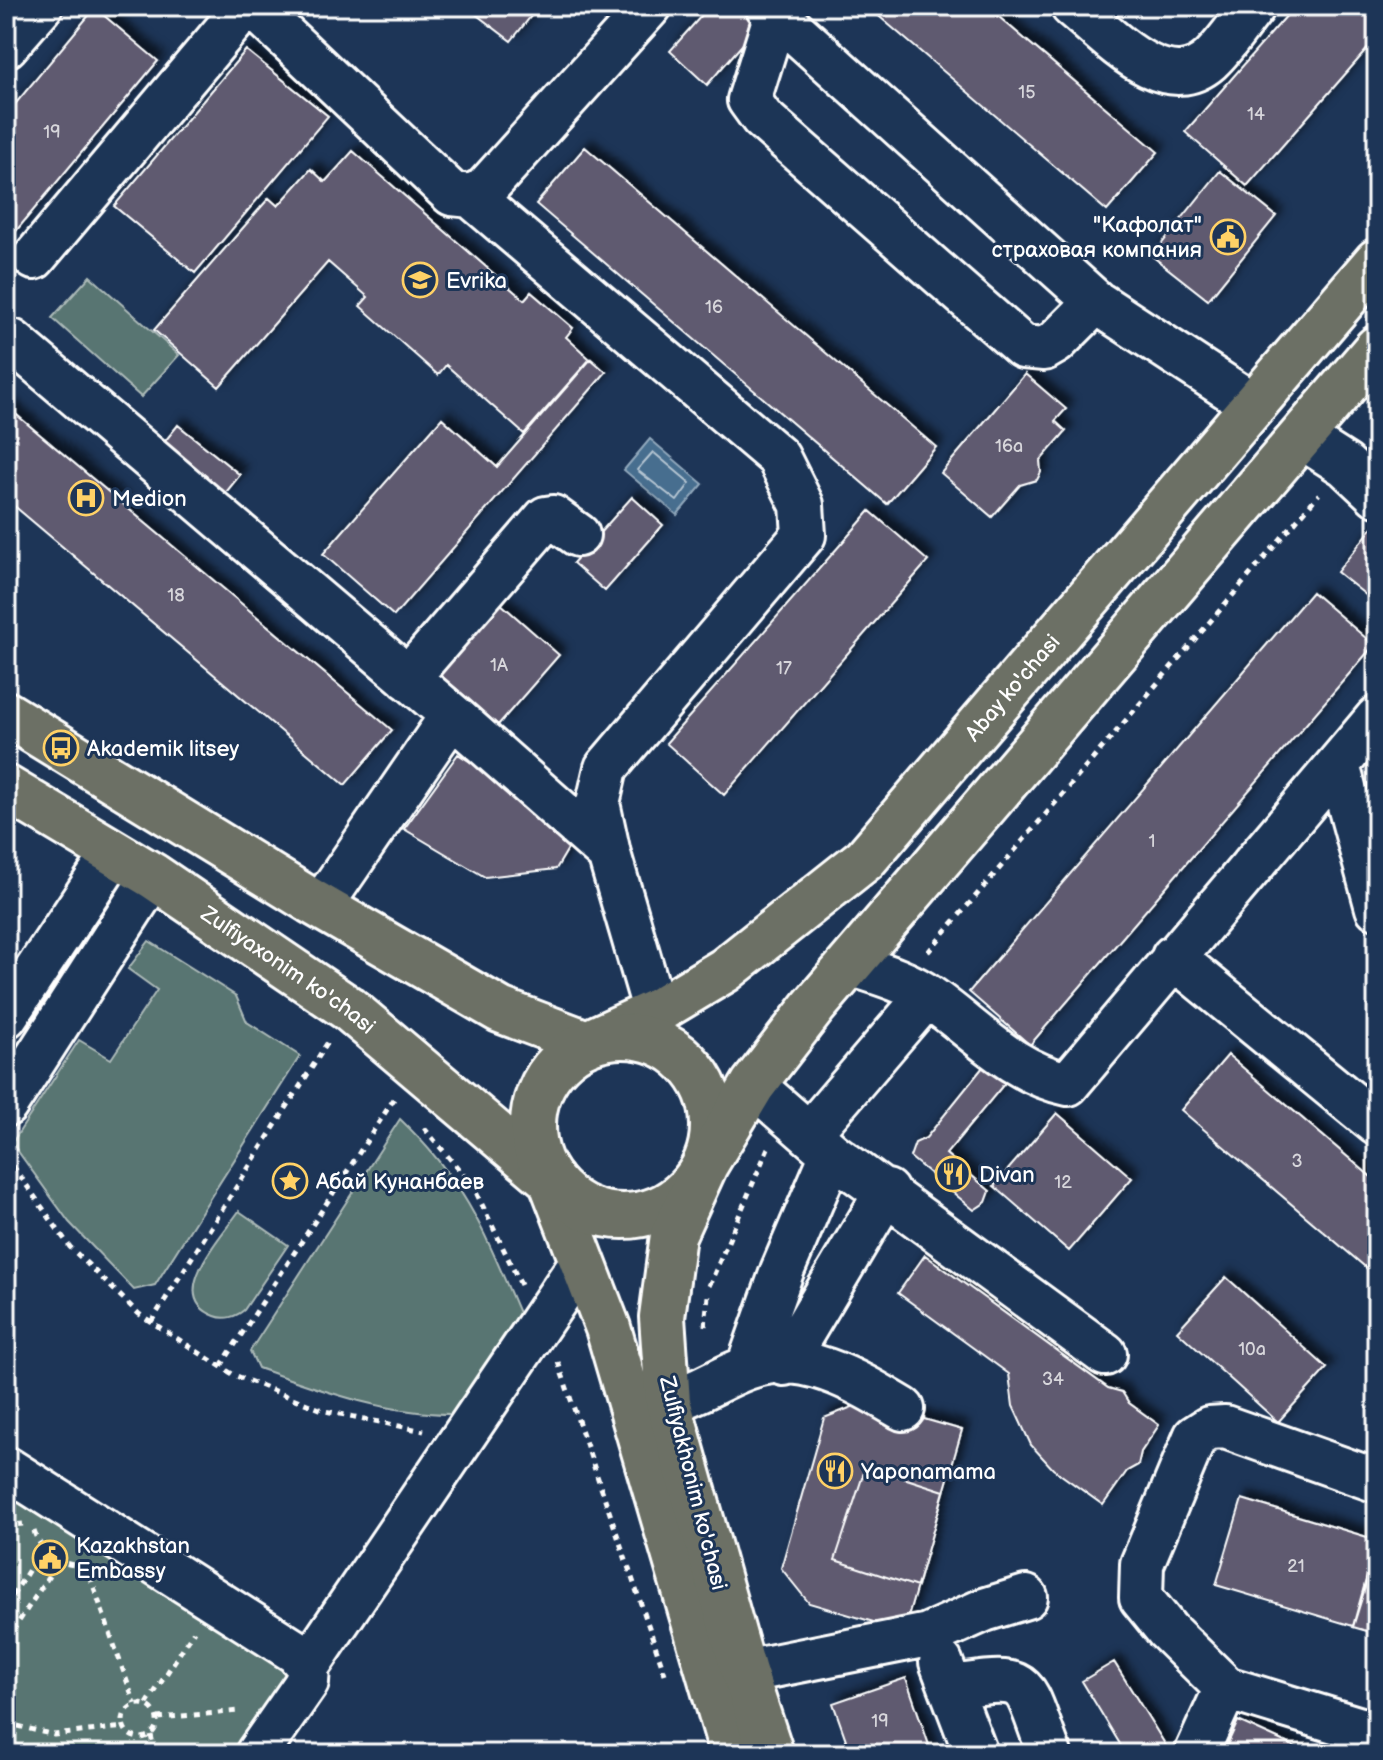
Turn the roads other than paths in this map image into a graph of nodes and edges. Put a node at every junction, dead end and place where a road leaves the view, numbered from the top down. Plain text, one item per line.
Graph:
1 (41, 6) edge
2 (246, 6) edge
3 (253, 6) edge
4 (650, 6) edge
5 (1072, 6) edge
6 (1254, 6) edge
7 (771, 10) edge
8 (6, 46) edge
9 (471, 196) junction
10 (34, 258) dead end
11 (1377, 261) edge
12 (1096, 302) junction
13 (12, 341) dead end
14 (1377, 348) edge
15 (1254, 405) junction
16 (1301, 437) junction
17 (1377, 495) edge
18 (578, 535) dead end
19 (408, 678) junction
20 (6, 714) edge
21 (452, 715) junction
22 (1377, 718) edge
23 (1338, 765) junction
24 (6, 788) edge
25 (114, 853) junction
26 (609, 854) junction
27 (153, 876) junction
28 (321, 906) junction
29 (1377, 908) edge
30 (1173, 957) junction
31 (850, 964) junction
32 (915, 989) junction
33 (655, 1012) junction
34 (6, 1016) edge
35 (587, 1043) junction
36 (753, 1085) junction
37 (6, 1105) edge
38 (1377, 1124) edge
39 (810, 1135) junction
40 (705, 1165) junction
41 (551, 1180) junction
42 (887, 1191) junction
43 (582, 1261) junction
44 (1105, 1354) dead end
45 (766, 1365) junction
46 (668, 1402) junction
47 (903, 1409) dead end
48 (6, 1468) edge
49 (1377, 1481) edge
50 (1026, 1597) dead end
51 (928, 1635) junction
52 (308, 1666) junction
53 (744, 1672) junction
54 (952, 1687) junction
55 (1226, 1688) junction
56 (1377, 1734) edge
57 (257, 1754) edge
58 (733, 1754) edge
59 (771, 1754) edge
60 (976, 1754) edge
61 (1050, 1754) edge
62 (1196, 1754) edge

1 - 8 lane
2 - 10 lane
3 - 9 lane
4 - 9 lane
5 - 6 lane
7 - 12 lane
7 - 12 lane
9 - 26 lane
11 - 15 main road, Abay ko'chasi
12 - 15 lane
13 - 19 lane
14 - 16 main road
15 - 16 main road
15 - 33 main road, Abay ko'chasi
16 - 17 lane
16 - 31 main road
18 - 19 lane
19 - 21 lane
20 - 28 main road
21 - 26 lane
21 - 28 lane
22 - 23 lane
23 - 29 lane
23 - 30 lane
24 - 25 main road, Zulfiyaxonim ko'chasi
25 - 27 main road, Zulfiyaxonim ko'chasi
25 - 34 lane
26 - 33 lane
27 - 37 lane
27 - 41 main road, Zulfiyaxonim ko'chasi
28 - 35 main road
30 - 32 lane
30 - 38 lane
31 - 32 lane
31 - 36 main road
32 - 39 lane
33 - 35 main road, Abay ko'chasi
35 - 40 main road
35 - 41 main road
36 - 39 lane
36 - 40 main road
39 - 42 lane
39 - 45 lane
40 - 41 main road
40 - 46 main road, Zulfiyakhonim ko'chasi
41 - 43 main road, Zulfiyakhonim ko'chasi
42 - 44 lane
42 - 45 lane
43 - 52 lane
43 - 58 main road, Zulfiyakhonim ko'chasi
45 - 46 lane
45 - 47 lane
46 - 53 main road, Zulfiyakhonim ko'chasi
48 - 52 lane
49 - 55 lane
50 - 51 lane
51 - 53 lane
51 - 54 lane
52 - 57 lane
53 - 59 main road, Zulfiyakhonim ko'chasi
54 - 60 lane
54 - 61 lane
55 - 56 lane
55 - 62 lane

